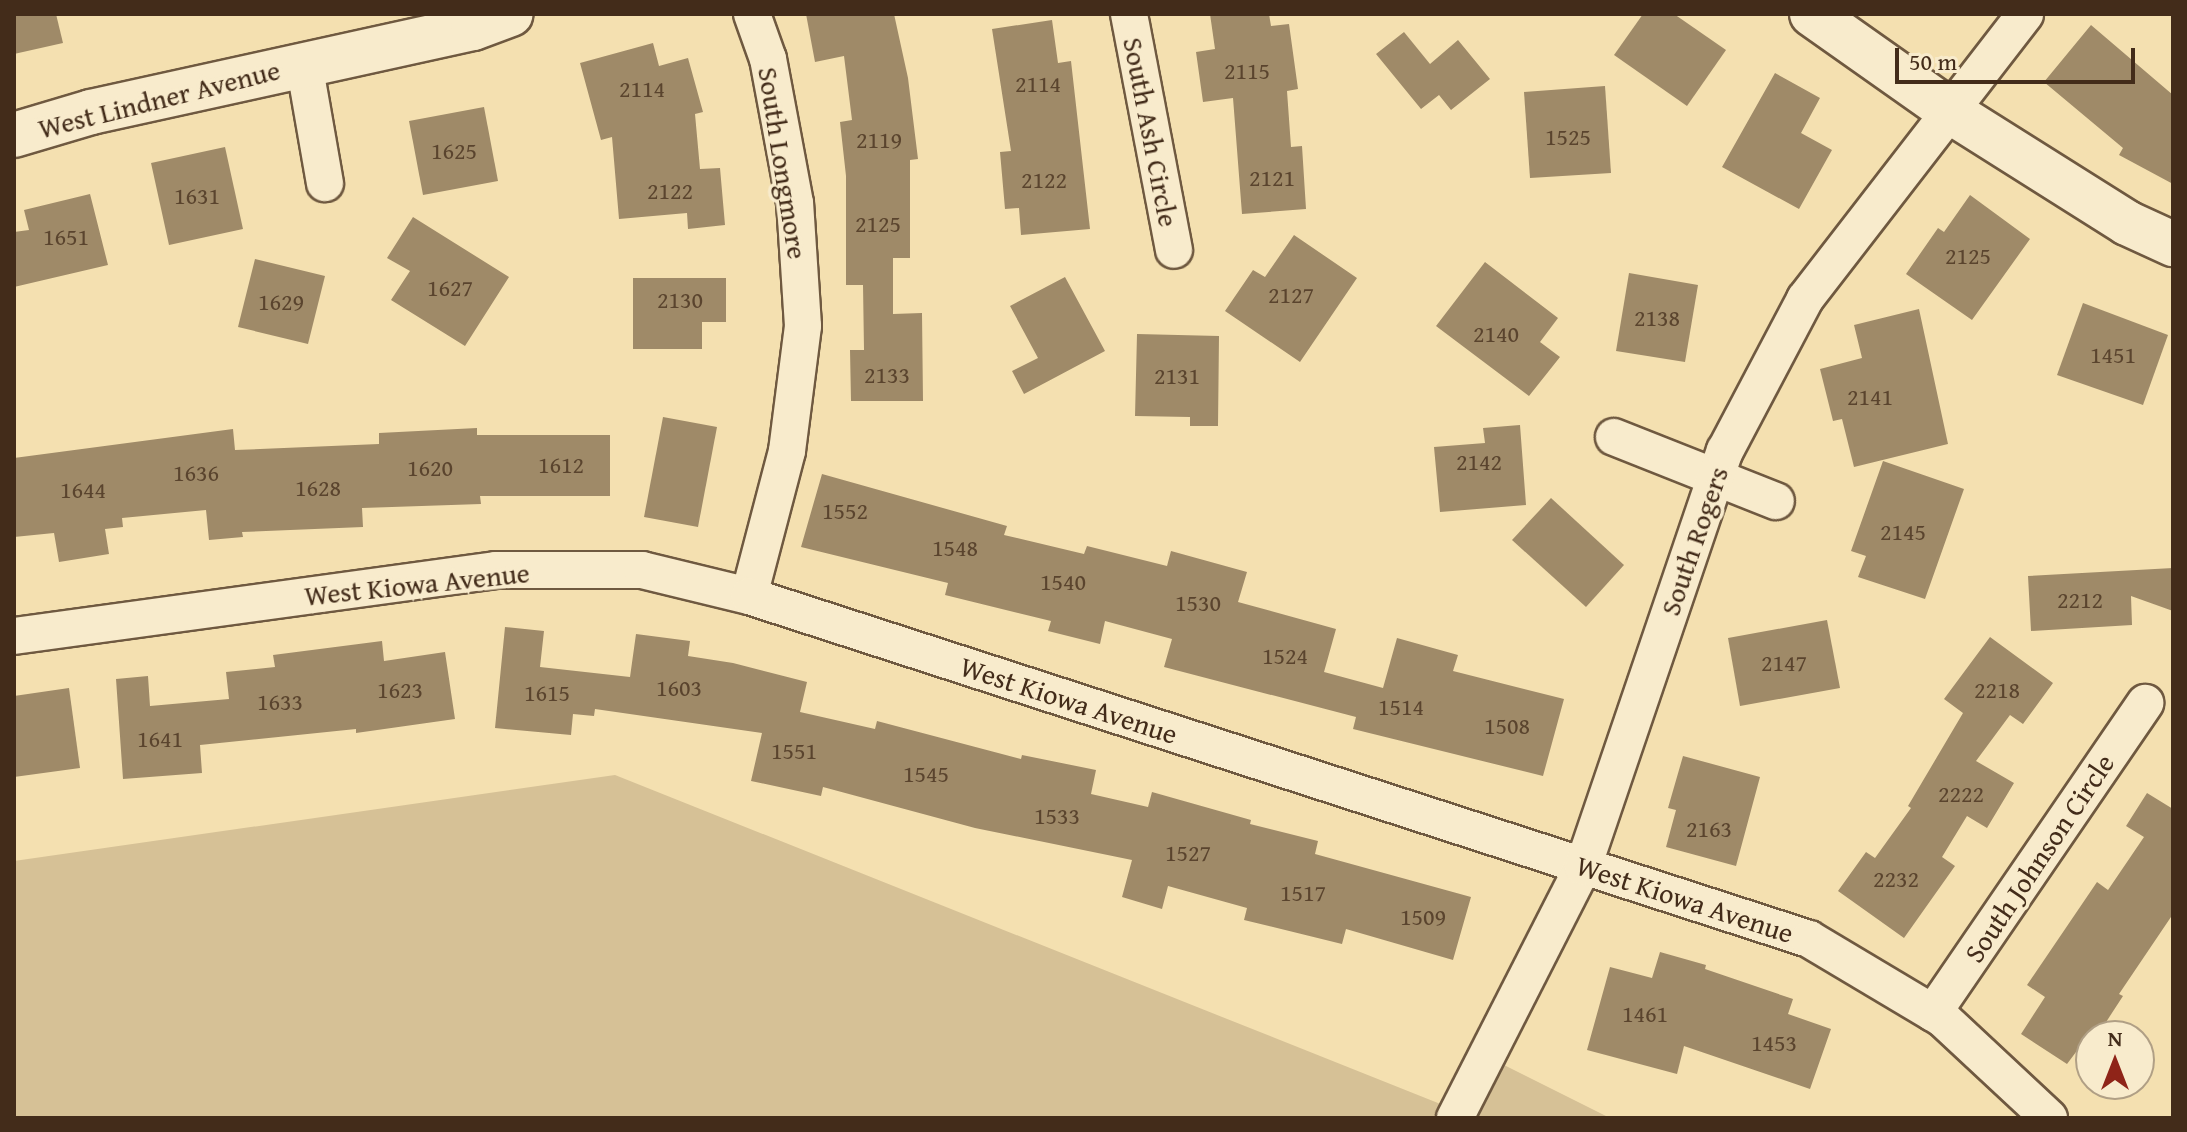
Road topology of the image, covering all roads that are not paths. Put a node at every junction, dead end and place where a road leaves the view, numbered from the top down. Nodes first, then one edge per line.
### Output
1 (511, 14) edge
2 (752, 14) edge
3 (1129, 14) edge
4 (1812, 14) edge
5 (2025, 14) edge
6 (304, 63) junction
7 (1951, 112) junction
8 (14, 135) edge
9 (325, 183) dead end
10 (2173, 244) edge
11 (1174, 250) dead end
12 (1614, 437) dead end
13 (1717, 475) junction
14 (1776, 501) dead end
15 (749, 596) junction
16 (14, 636) edge
17 (2145, 703) dead end
18 (1583, 867) junction
19 (1933, 1013) junction
20 (1455, 1118) edge
21 (2049, 1118) edge

1 - 6 street, West Lindner Avenue
2 - 15 street, South Longmore
3 - 11 street, South Ash Circle
4 - 7 street
5 - 7 street, South Rogers
6 - 8 street, West Lindner Avenue
6 - 9 street, West Lindner Avenue
7 - 10 street
7 - 13 street, South Rogers
12 - 13 street
13 - 14 street
13 - 18 street, South Rogers
15 - 16 street, West Kiowa Avenue
15 - 18 street, West Kiowa Avenue
17 - 19 street, South Johnson Circle
18 - 19 street, West Kiowa Avenue
18 - 20 street, South Rogers
19 - 21 street, West Kiowa Avenue

